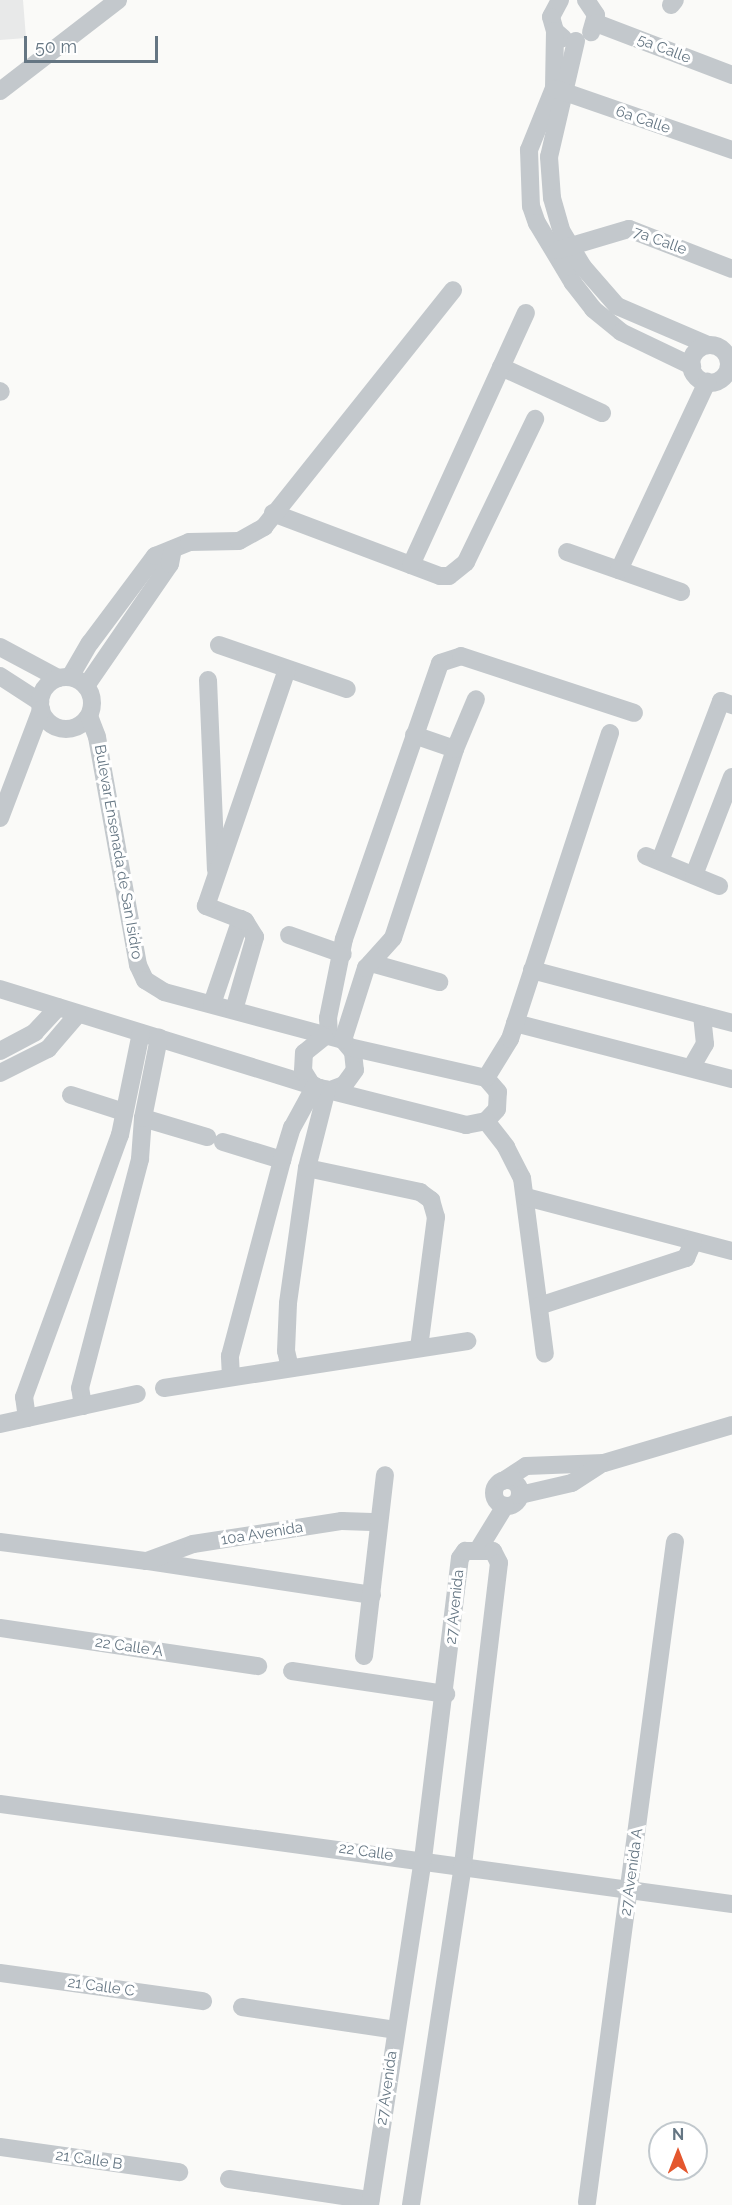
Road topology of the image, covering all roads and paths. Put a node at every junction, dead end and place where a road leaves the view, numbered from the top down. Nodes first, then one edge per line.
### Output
1 (118, 0) edge
2 (560, 0) edge
3 (586, 0) edge
4 (596, 23) junction
5 (555, 31) junction
6 (576, 41) junction
7 (732, 75) edge
8 (0, 91) edge
9 (560, 91) junction
10 (732, 150) edge
11 (561, 250) junction
12 (732, 269) edge
13 (453, 290) dead end
14 (526, 313) dead end
15 (708, 345) junction
16 (692, 366) junction
17 (501, 367) junction
18 (707, 382) junction
19 (602, 413) dead end
20 (535, 419) dead end
21 (273, 513) junction
22 (173, 549) junction
23 (567, 552) dead end
24 (411, 566) junction
25 (619, 570) junction
26 (681, 592) dead end
27 (219, 645) dead end
28 (0, 647) edge
29 (287, 669) junction
30 (0, 676) edge
31 (64, 678) junction
32 (208, 680) dead end
33 (86, 686) junction
34 (347, 689) dead end
35 (476, 699) dead end
36 (732, 705) edge
37 (40, 706) junction
38 (634, 713) dead end
39 (88, 716) junction
40 (610, 734) dead end
41 (414, 735) junction
42 (455, 748) junction
43 (732, 777) edge
44 (0, 818) edge
45 (694, 875) junction
46 (217, 881) junction
47 (719, 886) dead end
48 (241, 919) junction
49 (289, 935) dead end
50 (342, 954) junction
51 (371, 963) junction
52 (532, 970) junction
53 (439, 982) dead end
54 (0, 989) edge
55 (212, 1004) junction
56 (58, 1007) junction
57 (234, 1010) junction
58 (77, 1015) junction
59 (702, 1015) junction
60 (515, 1023) junction
61 (732, 1023) edge
62 (141, 1033) junction
63 (159, 1038) junction
64 (336, 1040) junction
65 (0, 1051) edge
66 (691, 1068) junction
67 (0, 1072) edge
68 (486, 1078) junction
69 (732, 1079) edge
70 (321, 1087) junction
71 (71, 1095) dead end
72 (124, 1112) junction
73 (143, 1118) junction
74 (486, 1121) junction
75 (282, 1160) junction
76 (307, 1168) junction
77 (526, 1197) junction
78 (693, 1242) junction
79 (732, 1251) edge
80 (539, 1306) junction
81 (468, 1341) dead end
82 (419, 1348) junction
83 (545, 1354) dead end
84 (290, 1368) junction
85 (231, 1377) junction
86 (164, 1388) dead end
87 (137, 1394) dead end
88 (83, 1406) junction
89 (27, 1418) junction
90 (0, 1424) edge
91 (732, 1425) edge
92 (604, 1463) junction
93 (386, 1475) dead end
94 (503, 1481) junction
95 (520, 1495) junction
96 (505, 1506) junction
97 (379, 1522) junction
98 (0, 1542) edge
99 (675, 1542) dead end
100 (478, 1550) junction
101 (147, 1561) junction
102 (372, 1595) junction
103 (0, 1628) edge
104 (364, 1656) dead end
105 (258, 1666) dead end
106 (292, 1671) dead end
107 (446, 1694) junction
108 (0, 1804) edge
109 (423, 1859) junction
110 (463, 1864) junction
111 (630, 1888) junction
112 (732, 1904) edge
113 (0, 1973) edge
114 (203, 2001) dead end
115 (242, 2007) dead end
116 (395, 2030) junction
117 (0, 2147) edge
118 (179, 2172) dead end
119 (229, 2180) dead end
120 (587, 2202) dead end
121 (370, 2203) edge
122 (411, 2205) edge

1 - 8 street
2 - 5 street
3 - 4 street
4 - 6 street
4 - 7 street, 5a Calle
5 - 6 street
5 - 9 street
6 - 9 street
9 - 10 street, 6a Calle
9 - 11 street
11 - 12 street, 7a Calle
11 - 15 street
11 - 16 street
13 - 21 street
14 - 17 street
15 - 16 street
15 - 18 street
16 - 18 street
17 - 19 street
17 - 24 street
18 - 25 street
20 - 24 street
21 - 22 street
21 - 24 street
22 - 31 street
22 - 33 street
23 - 25 street
25 - 26 street
27 - 29 street
28 - 31 street
29 - 34 street
29 - 46 street
30 - 37 street
31 - 33 street
31 - 37 street
32 - 46 street
33 - 39 street
35 - 42 street
36 - 45 street
37 - 39 street
37 - 44 street
38 - 41 street
39 - 55 street, Bulevar Ensenada de San Isidro
40 - 52 street
41 - 42 street
41 - 50 street
42 - 51 street
43 - 45 street
45 - 47 street
46 - 48 street
48 - 55 street
48 - 57 street
49 - 50 street
50 - 64 street
51 - 53 street
51 - 64 street
52 - 59 street
52 - 60 street
54 - 56 street
55 - 57 street, Bulevar Ensenada de San Isidro
56 - 58 street
56 - 65 street
57 - 64 street, Bulevar Ensenada de San Isidro
58 - 62 street
58 - 67 street
59 - 61 street
59 - 66 street
60 - 66 street
60 - 68 street
62 - 63 street
62 - 72 street
63 - 70 street
63 - 73 street
64 - 68 street, Bulevar Ensenada de San Isidro
64 - 70 street
64 - 70 street
66 - 69 street
68 - 74 street
70 - 74 street
70 - 75 street
70 - 76 street
71 - 72 street
72 - 89 street
73 - 75 street
73 - 88 street
74 - 77 street
75 - 85 street
76 - 82 street
76 - 84 street
77 - 78 street
77 - 80 street
78 - 79 street
78 - 80 street
80 - 83 street
81 - 82 street
82 - 84 street
84 - 85 street
85 - 86 street
87 - 88 street
88 - 89 street
89 - 90 street
91 - 92 street
92 - 94 street
92 - 95 street
93 - 97 street
94 - 95 street
94 - 96 street
95 - 96 street
96 - 100 street
97 - 101 street, 10a Avenida
97 - 102 street
98 - 101 street, 10a Avenida
99 - 111 street, 27 Avenida A
100 - 107 street, 27 Avenida
100 - 110 street
101 - 102 street, 10a Avenida
102 - 104 street
103 - 105 street, 22 Calle A
106 - 107 street
107 - 109 street, 27 Avenida
108 - 109 street, 22 Calle
109 - 110 street, 22 Calle
109 - 116 street, 27 Avenida
110 - 111 street, 22 Calle
110 - 122 street
111 - 112 street, 22 Calle
111 - 120 street, 27 Avenida A
113 - 114 street, 21 Calle C
115 - 116 street
116 - 121 street, 27 Avenida
117 - 118 street, 21 Calle B
119 - 121 street

